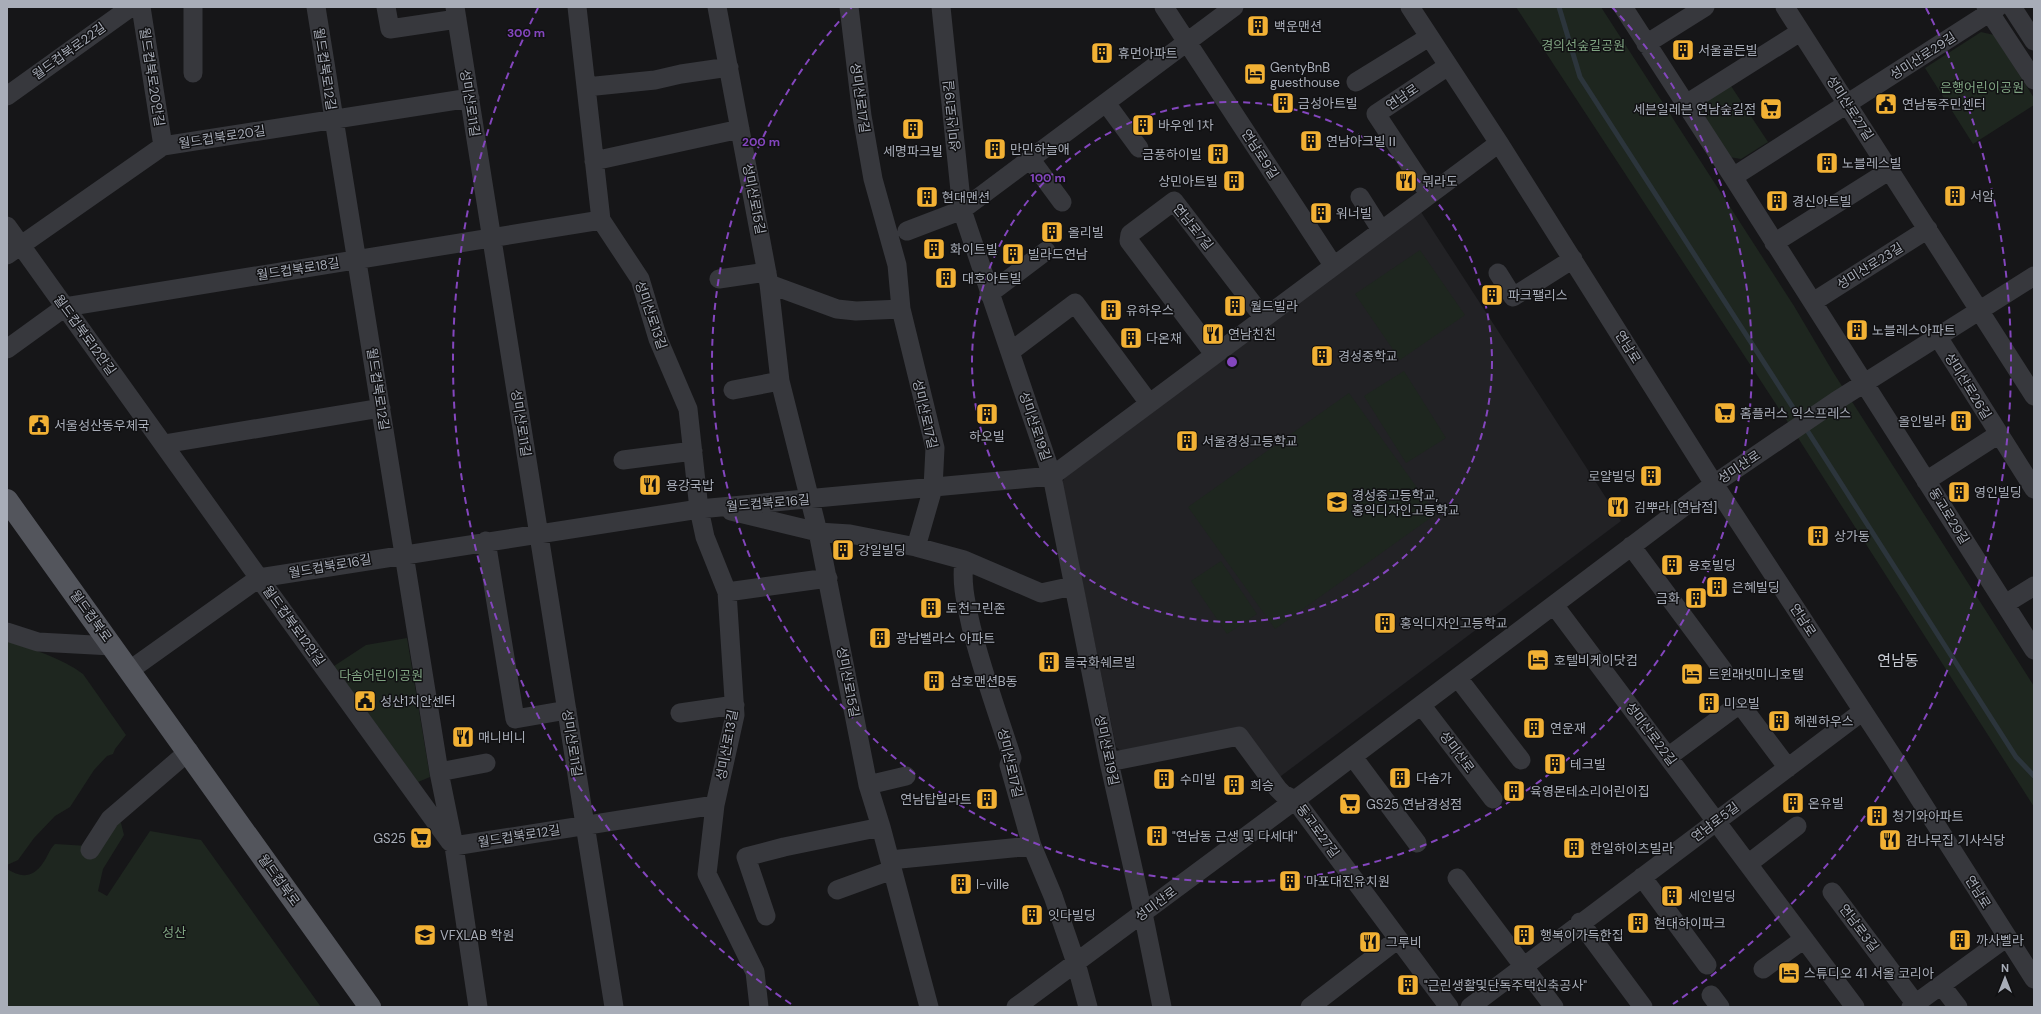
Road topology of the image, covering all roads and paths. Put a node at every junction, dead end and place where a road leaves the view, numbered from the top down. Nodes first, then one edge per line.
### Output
1 (131, 7) edge
2 (141, 7) edge
3 (193, 7) edge
4 (316, 7) edge
5 (386, 7) edge
6 (577, 7) edge
7 (717, 7) edge
8 (849, 7) edge
9 (941, 7) edge
10 (1164, 7) edge
11 (1234, 7) edge
12 (1410, 7) edge
13 (1623, 7) edge
14 (1705, 7) edge
15 (1785, 7) edge
16 (2012, 7) edge
17 (1991, 9) edge
18 (456, 13) edge
19 (1800, 32) junction
20 (1428, 37) junction
21 (2034, 41) edge
22 (1187, 42) junction
23 (1646, 44) junction
24 (1448, 66) junction
25 (729, 67) junction
26 (193, 73) dead end
27 (2034, 80) edge
28 (1356, 82) dead end
29 (586, 87) junction
30 (7, 96) edge
31 (470, 98) junction
32 (1106, 104) junction
33 (1686, 104) junction
34 (1848, 104) junction
35 (333, 119) junction
36 (740, 129) junction
37 (1499, 143) junction
38 (163, 146) junction
39 (1139, 148) dead end
40 (1031, 160) junction
41 (594, 161) junction
42 (1890, 170) junction
43 (1733, 177) junction
44 (1428, 194) junction
45 (1360, 197) dead end
46 (1062, 202) dead end
47 (962, 210) junction
48 (600, 220) junction
49 (7, 226) edge
50 (1381, 230) junction
51 (1928, 230) junction
52 (906, 231) dead end
53 (491, 238) junction
54 (1774, 243) junction
55 (14, 250) edge
56 (1046, 251) dead end
57 (1573, 259) junction
58 (357, 260) junction
59 (1334, 265) junction
60 (1498, 273) dead end
61 (2034, 276) edge
62 (768, 278) junction
63 (719, 279) dead end
64 (989, 294) junction
65 (1813, 302) junction
66 (65, 307) junction
67 (901, 309) junction
68 (1979, 311) junction
69 (1264, 318) junction
70 (1938, 337) junction
71 (7, 349) edge
72 (1010, 352) junction
73 (1214, 354) junction
74 (780, 381) junction
75 (1864, 383) junction
76 (733, 390) dead end
77 (2034, 396) edge
78 (1149, 403) junction
79 (381, 408) junction
80 (1999, 434) junction
81 (164, 444) junction
82 (693, 451) junction
83 (622, 460) dead end
84 (1052, 476) junction
85 (1926, 481) junction
86 (1714, 484) junction
87 (933, 488) junction
88 (2034, 490) edge
89 (809, 499) junction
90 (7, 500) edge
91 (708, 508) junction
92 (818, 532) junction
93 (539, 533) junction
94 (486, 541) junction
95 (1631, 546) junction
96 (916, 547) junction
97 (405, 554) junction
98 (964, 560) junction
99 (259, 578) junction
100 (828, 578) junction
101 (1073, 586) junction
102 (2034, 586) edge
103 (726, 592) junction
104 (2005, 604) junction
105 (1554, 605) junction
106 (7, 632) edge
107 (112, 646) junction
108 (2034, 650) edge
109 (130, 670) junction
110 (1723, 670) dead end
111 (1458, 678) junction
112 (735, 705) junction
113 (1422, 706) junction
114 (567, 710) junction
115 (1863, 711) junction
116 (680, 713) dead end
117 (189, 751) junction
118 (1353, 757) junction
119 (1668, 757) junction
120 (1521, 760) dead end
121 (1109, 762) junction
122 (486, 763) dead end
123 (1788, 768) junction
124 (439, 772) junction
125 (906, 776) dead end
126 (868, 785) junction
127 (1493, 799) dead end
128 (1295, 800) junction
129 (715, 805) junction
130 (1716, 821) junction
131 (585, 826) junction
132 (1797, 826) dead end
133 (881, 827) junction
134 (1417, 843) dead end
135 (454, 846) junction
136 (1032, 846) junction
137 (90, 850) dead end
138 (1748, 864) junction
139 (891, 865) junction
140 (1642, 877) junction
141 (1457, 878) dead end
142 (837, 890) dead end
143 (1832, 892) dead end
144 (1143, 913) junction
145 (766, 916) dead end
146 (1580, 922) junction
147 (2007, 937) junction
148 (1398, 939) junction
149 (1804, 939) junction
150 (1076, 963) junction
151 (1707, 965) dead end
152 (1524, 966) junction
153 (1763, 969) dead end
154 (2034, 979) edge
155 (1941, 985) junction
156 (1913, 1005) edge
157 (370, 1007) edge
158 (478, 1007) edge
159 (614, 1007) edge
160 (759, 1007) edge
161 (929, 1007) edge
162 (1016, 1007) edge
163 (1088, 1007) edge
164 (1162, 1007) edge
165 (1310, 1007) edge
166 (1449, 1007) edge
167 (1470, 1007) edge
168 (1554, 1007) edge
169 (1643, 1007) edge
170 (1855, 1007) edge
171 (1958, 1007) edge

1 - 30 street, 월드컵북로22길
2 - 38 street, 월드컵북로20안길
3 - 26 street
4 - 35 street, 월드컵북로12길
5 - 18 street, 성미산로11길
6 - 29 street, 성미산로13길
7 - 25 street, 성미산로15길
8 - 67 street, 성미산로17길
9 - 47 street, 성미산로19길
10 - 22 street, 연남로9길
11 - 22 street
12 - 20 street, 연남로
13 - 23 street
14 - 23 street
15 - 19 street, 성미산로27길
16 - 21 street
17 - 27 street
17 - 34 street, 성미산로29길
18 - 31 street, 성미산로11길
19 - 33 street
19 - 34 street, 성미산로27길
20 - 24 street, 연남로
20 - 28 street
22 - 32 street
22 - 59 street, 연남로9길
23 - 33 street
24 - 37 street, 연남로
24 - 44 street, 연남로
25 - 29 street
25 - 36 street, 성미산로15길
29 - 41 street, 성미산로13길
31 - 35 street, 월드컵북로20길
31 - 53 street, 성미산로11길
32 - 39 street
32 - 40 street
33 - 43 street
34 - 42 street, 성미산로27길
34 - 43 street
35 - 38 street, 월드컵북로20길
35 - 58 street, 월드컵북로12길
36 - 41 street
36 - 62 street, 성미산로15길
37 - 44 street
37 - 57 street, 연남로
38 - 55 street, 월드컵북로20길
40 - 46 street
40 - 47 street
41 - 48 street, 성미산로13길
42 - 51 street, 성미산로27길
42 - 54 street
43 - 54 street
44 - 50 street
45 - 50 street
47 - 52 street
47 - 64 street, 성미산로19길
48 - 53 street, 월드컵북로18길
48 - 82 street, 성미산로13길
49 - 55 street, 월드컵북로12안길
50 - 59 street
51 - 65 street, 성미산로23길
51 - 68 street, 성미산로27길
53 - 58 street, 월드컵북로18길
53 - 93 street, 성미산로11길
54 - 65 street
55 - 66 street, 월드컵북로12안길
56 - 64 street
57 - 60 street
57 - 86 street, 연남로
58 - 66 street, 월드컵북로18길
58 - 79 street, 월드컵북로12길
59 - 69 street
61 - 68 street, 성미산로
62 - 63 street
62 - 67 street
62 - 74 street, 성미산로15길
64 - 72 street, 성미산로19길
65 - 75 street
66 - 71 street, 월드컵북로18길
66 - 81 street, 월드컵북로12안길
67 - 87 street, 성미산로17길
68 - 70 street, 성미산로
68 - 77 street, 성미산로27길
69 - 73 street
69 - 73 street, 연남로7길
70 - 75 street, 성미산로
70 - 80 street, 성미산로26길
72 - 78 street
72 - 84 street, 성미산로19길
73 - 78 street
74 - 76 street
74 - 89 street, 성미산로15길
75 - 85 street, 동교로29길
75 - 86 street, 성미산로
78 - 84 street
79 - 81 street
79 - 97 street, 월드컵북로12길
80 - 85 street, 성미산로26길
80 - 88 street, 성미산로26길
81 - 99 street, 월드컵북로12안길
82 - 83 street
82 - 91 street, 성미산로13길
84 - 87 street, 월드컵북로16길
84 - 101 street, 성미산로19길
85 - 104 street, 동교로29길
86 - 95 street, 성미산로
86 - 115 street, 연남로
87 - 89 street, 월드컵북로16길
87 - 96 street, 성미산로17길
89 - 91 street, 월드컵북로16길
89 - 92 street, 성미산로15길
90 - 107 main road, 월드컵북로
91 - 92 street
91 - 93 street, 월드컵북로16길
91 - 103 street, 성미산로13길
92 - 96 street
92 - 100 street, 성미산로15길
93 - 94 street, 월드컵북로16길
93 - 114 street, 성미산로11길
94 - 97 street, 월드컵북로16길
94 - 114 street
95 - 105 street, 성미산로
95 - 110 street
96 - 98 street
97 - 99 street, 월드컵북로16길
97 - 124 street, 월드컵북로12길
98 - 101 street
98 - 136 street, 성미산로17길
99 - 109 street, 월드컵북로16길
99 - 135 street, 월드컵북로12안길
100 - 103 street
100 - 126 street, 성미산로15길
101 - 121 street, 성미산로19길
102 - 104 street
103 - 112 street, 성미산로13길
104 - 108 street, 동교로29길
105 - 111 street, 성미산로
105 - 119 street, 성미산로22길
106 - 107 street
107 - 109 main road, 월드컵북로
109 - 117 main road, 월드컵북로
111 - 113 street, 성미산로
111 - 120 street
112 - 116 street
112 - 129 street, 성미산로13길
113 - 118 street, 성미산로
113 - 127 street, 성미산로
114 - 131 street, 성미산로11길
115 - 123 street, 연남로5길
115 - 147 street, 연남로
117 - 137 street
117 - 157 main road, 월드컵북로
118 - 128 street, 성미산로
118 - 134 street
119 - 123 street
119 - 130 street, 성미산로22길
121 - 128 street
121 - 144 street, 성미산로19길
122 - 124 street
123 - 130 street, 연남로5길
124 - 135 street, 월드컵북로12길
125 - 126 street
126 - 133 street, 성미산로15길
128 - 144 street, 성미산로
128 - 148 street, 동교로27길
129 - 131 street
129 - 160 street, 성미산로13길
130 - 138 street, 성미산로22길
130 - 140 street, 연남로5길
131 - 135 street, 월드컵북로12길
131 - 159 street, 성미산로11길
132 - 138 street
133 - 139 street, 성미산로15길
133 - 145 street
135 - 158 street, 월드컵북로12길
136 - 139 street
136 - 150 street, 성미산로17길
138 - 149 street, 성미산로22길
139 - 142 street
139 - 161 street, 성미산로15길
140 - 146 street, 연남로5길
140 - 151 street
141 - 152 street
143 - 156 street, 연남로3길
144 - 150 street, 성미산로
144 - 164 street, 성미산로19길
146 - 152 street, 연남로5길
146 - 169 street
147 - 154 street, 연남로
147 - 155 street, 연남로3길
148 - 165 street
148 - 166 street, 동교로27길
149 - 153 street
149 - 170 street, 성미산로22길
150 - 162 street, 성미산로
150 - 163 street, 성미산로17길
152 - 167 street, 연남로5길
152 - 168 street
155 - 156 street, 연남로3길
155 - 171 street

